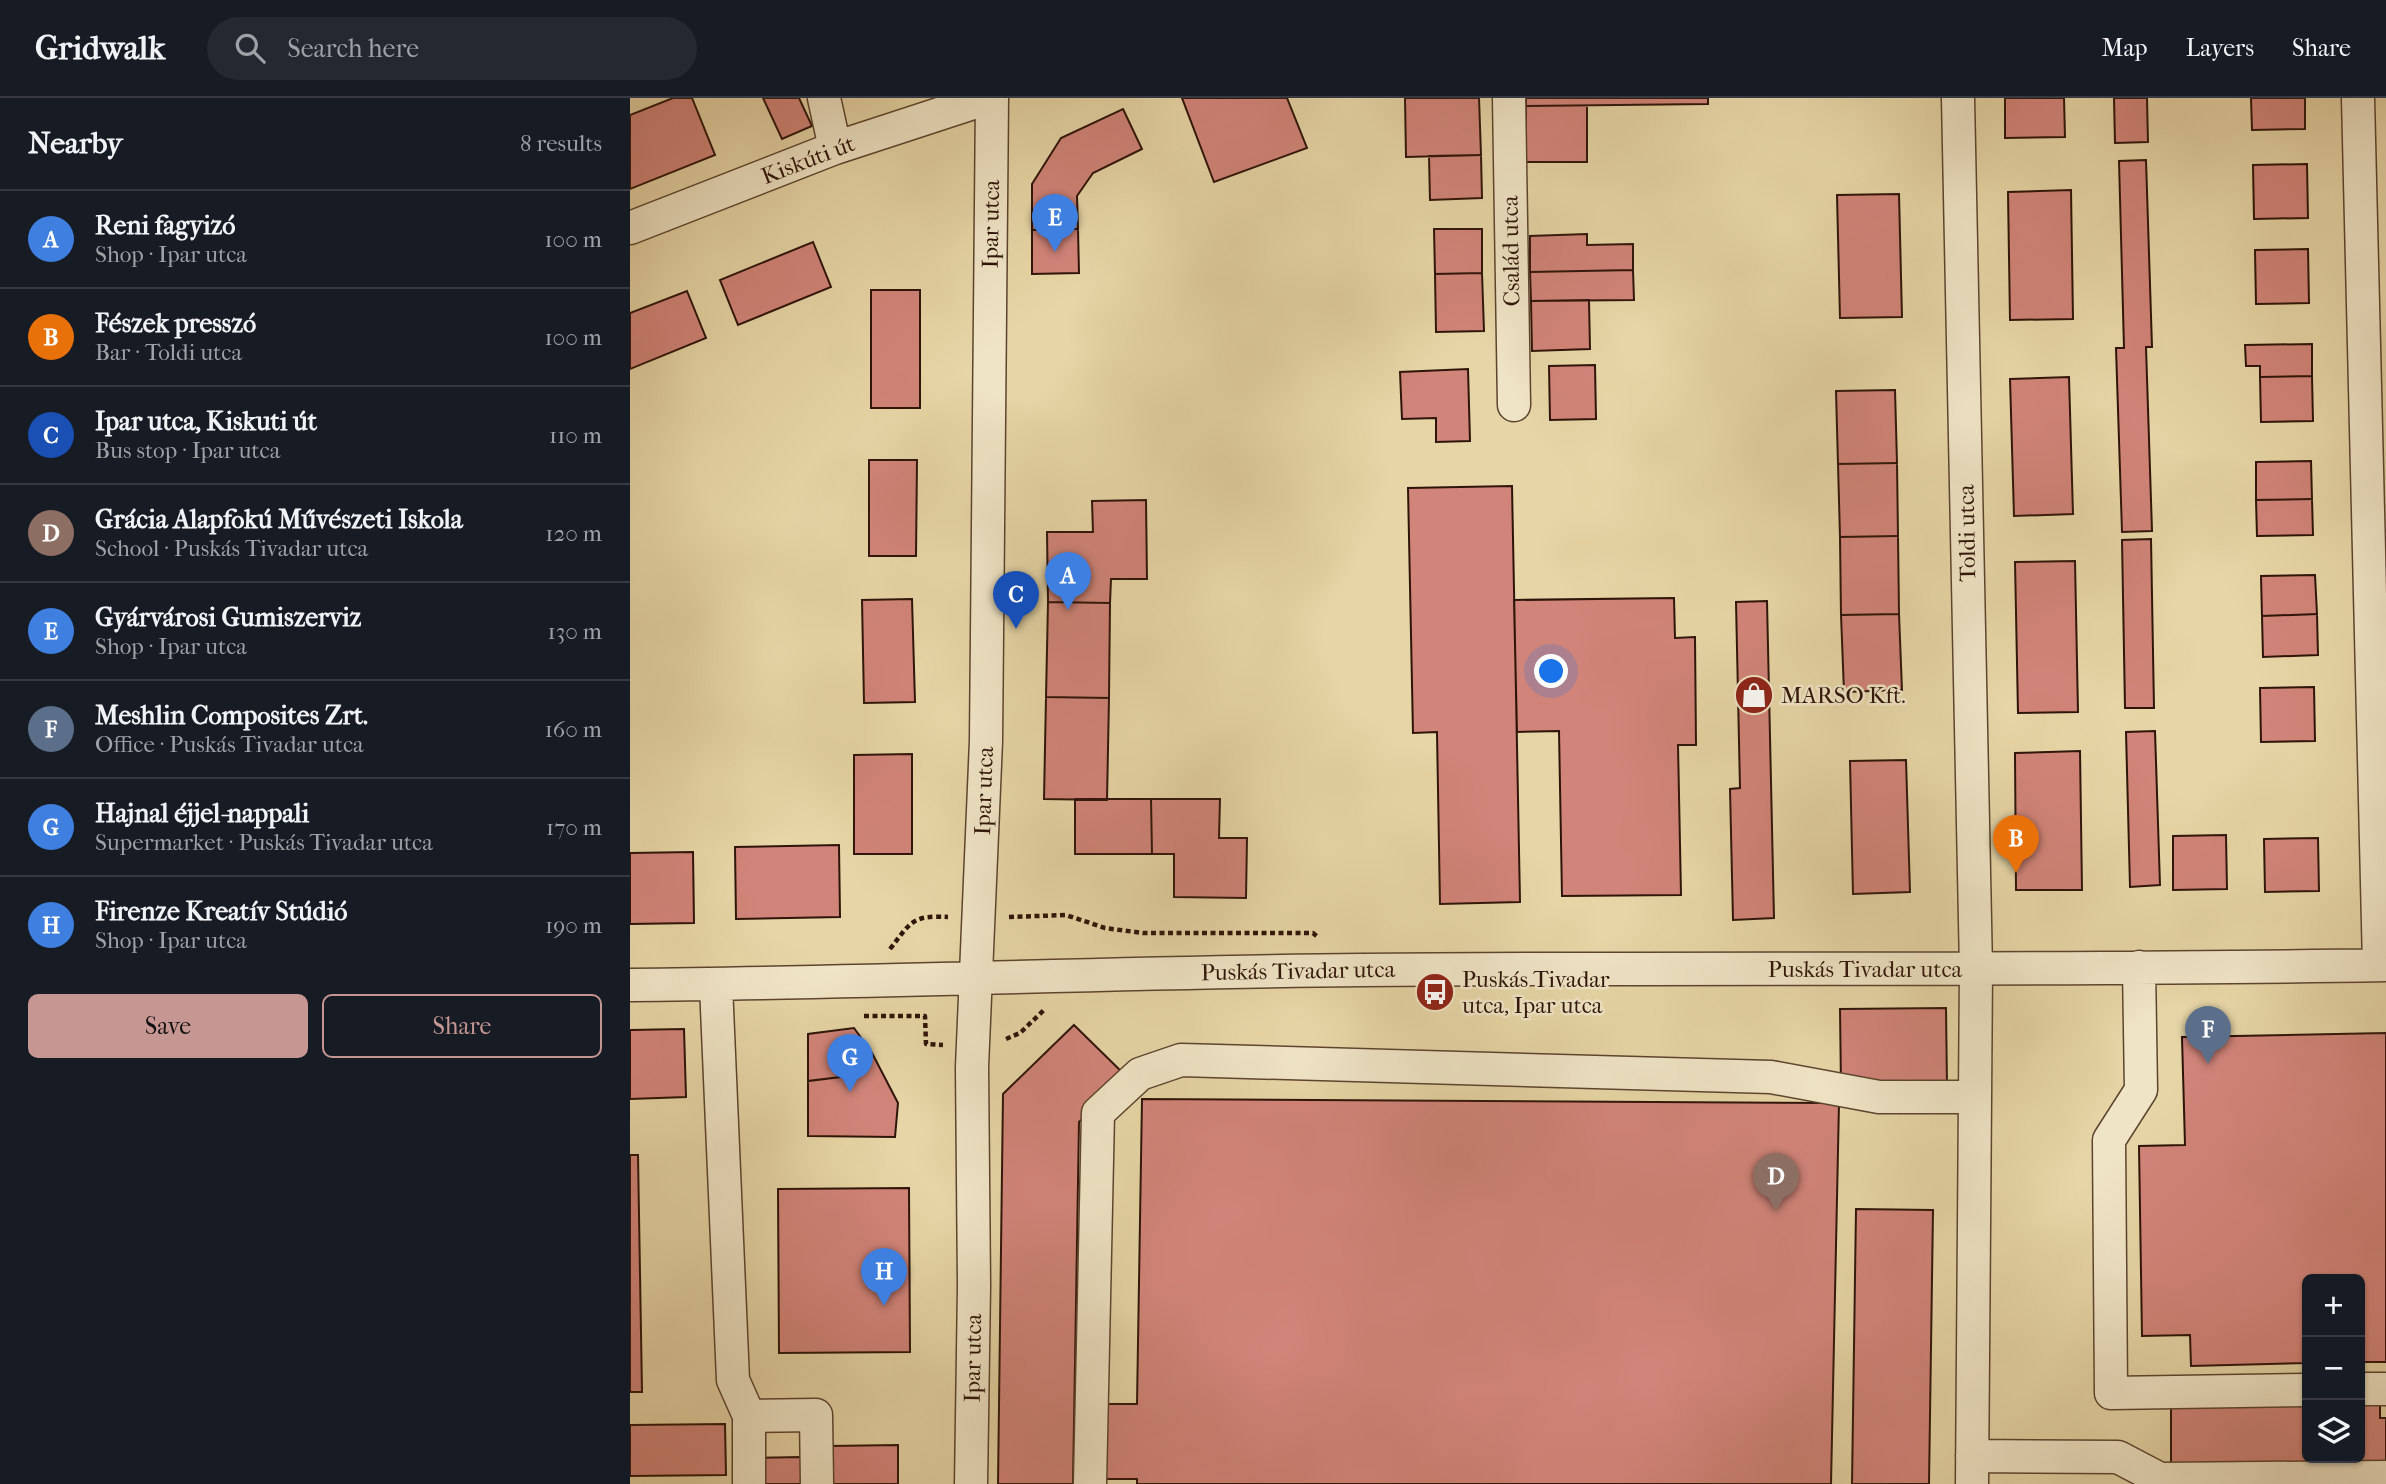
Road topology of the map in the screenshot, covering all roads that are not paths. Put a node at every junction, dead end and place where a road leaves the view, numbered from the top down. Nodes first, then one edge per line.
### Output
1 (824, 98) edge
2 (990, 98) edge
3 (1509, 98) edge
4 (1958, 98) edge
5 (2358, 98) edge
6 (835, 148) junction
7 (630, 228) edge
8 (1514, 405) dead end
9 (2382, 965) edge
10 (2139, 967) junction
11 (1976, 969) junction
12 (976, 979) junction
13 (630, 985) edge
14 (716, 985) junction
15 (1973, 1097) junction
16 (2386, 1388) edge
17 (2365, 1389) edge
18 (2302, 1390) edge
19 (749, 1416) junction
20 (1972, 1470) edge
21 (2386, 1477) edge
22 (749, 1484) edge
23 (817, 1484) edge
24 (971, 1484) edge
25 (1090, 1484) edge

1 - 6 street
2 - 6 street, Kiskúti út
2 - 12 street, Ipar utca
3 - 8 street, Család utca
4 - 11 street, Toldi utca
5 - 9 street
6 - 7 street, Kiskúti út
9 - 10 street, Puskás Tivadar utca
10 - 11 street, Puskás Tivadar utca
10 - 18 street
11 - 12 street, Puskás Tivadar utca
11 - 15 street, Toldi utca
12 - 14 street, Puskás Tivadar utca
12 - 24 street, Ipar utca
13 - 14 street, Puskás Tivadar utca
14 - 19 street
15 - 20 street, Toldi utca
15 - 25 street
16 - 17 street
19 - 22 street
19 - 23 street
20 - 21 street

